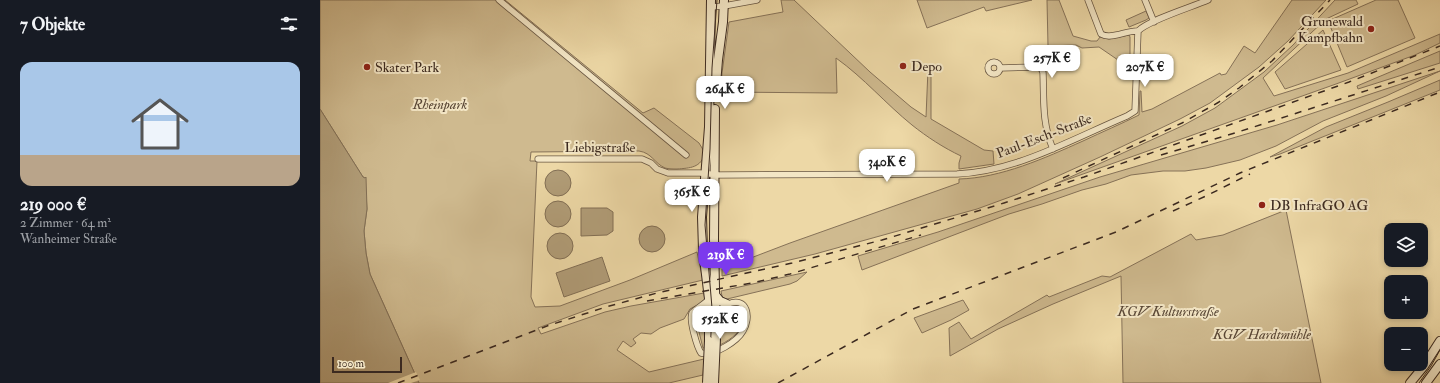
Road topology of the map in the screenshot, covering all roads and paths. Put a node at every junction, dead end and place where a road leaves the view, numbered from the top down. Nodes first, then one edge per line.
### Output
1 (500, 0) edge
2 (757, 0) edge
3 (1088, 0) edge
4 (1145, 0) edge
5 (1208, 0) edge
6 (711, 3) edge
7 (724, 3) edge
8 (1154, 22) junction
9 (1138, 31) junction
10 (1000, 68) dead end
11 (1052, 148) junction
12 (686, 155) dead end
13 (538, 159) dead end
14 (705, 173) junction
15 (714, 174) junction
16 (713, 298) junction
17 (727, 304) junction
18 (699, 308) junction
19 (713, 314) junction
20 (712, 340) junction
21 (1440, 341) edge
22 (1440, 364) edge
23 (707, 383) edge
24 (714, 383) edge
25 (1410, 383) edge
26 (1426, 383) edge

1 - 12 street
2 - 7 street
3 - 9 street
4 - 8 street
5 - 8 street
6 - 7 street
6 - 14 street
7 - 15 street
8 - 9 street
9 - 11 street, Paul-Esch-Straße
10 - 11 street
11 - 15 street, Paul-Esch-Straße
13 - 14 street, Liebigstraße
14 - 15 street, Paul-Esch-Straße
14 - 16 street
15 - 16 street
16 - 17 street
16 - 18 street
16 - 19 street
17 - 18 street
17 - 19 street
18 - 19 street
19 - 20 street
20 - 23 street, bridge
20 - 24 street, bridge
21 - 25 street
22 - 26 street

